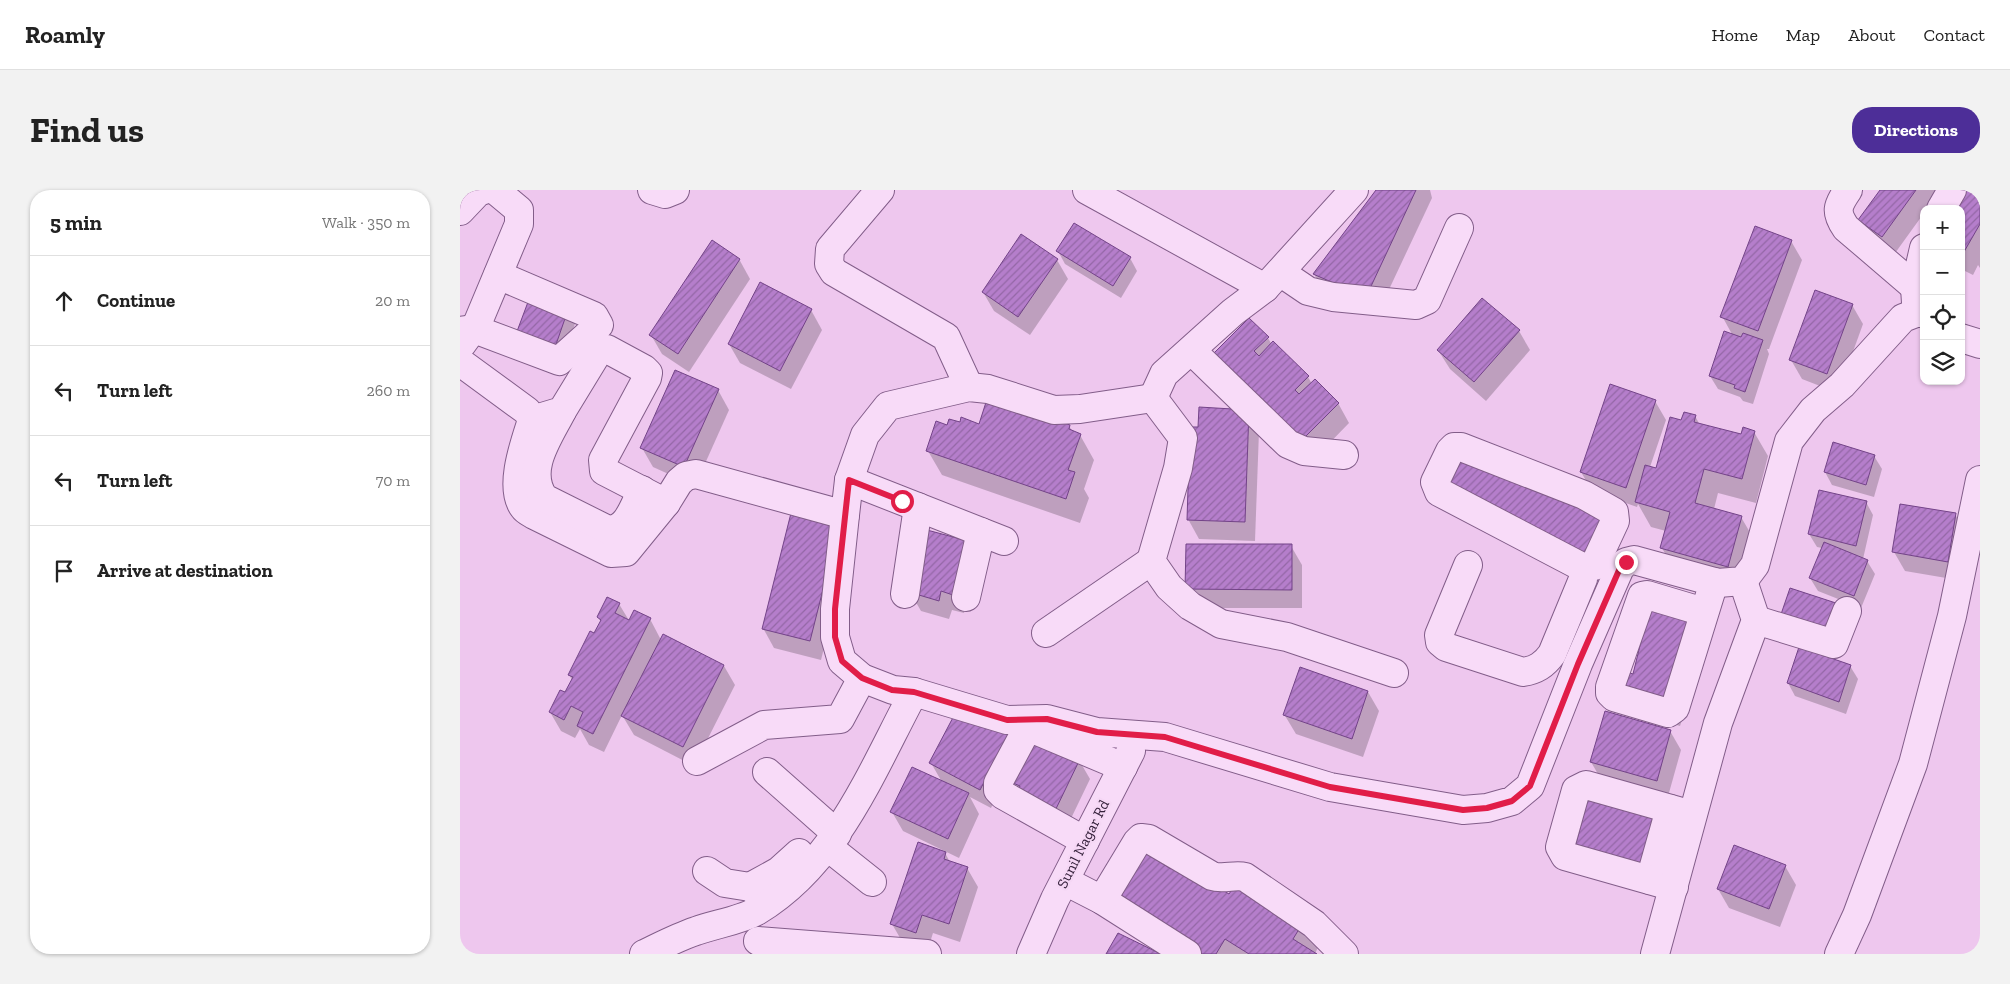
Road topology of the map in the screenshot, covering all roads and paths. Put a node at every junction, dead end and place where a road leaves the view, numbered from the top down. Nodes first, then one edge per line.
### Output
1 (484, 190) edge
2 (495, 190) edge
3 (652, 190) edge
4 (675, 190) edge
5 (880, 190) edge
6 (1087, 190) edge
7 (1354, 190) edge
8 (1848, 190) edge
9 (1952, 190) edge
10 (1943, 205) edge
11 (460, 211) edge
12 (1459, 228) dead end
13 (1924, 250) edge
14 (498, 276) junction
15 (1273, 280) junction
16 (1918, 304) edge
17 (464, 336) edge
18 (1965, 339) edge
19 (1980, 344) edge
20 (1192, 351) junction
21 (460, 362) edge
22 (969, 387) junction
23 (1153, 398) junction
24 (562, 411) junction
25 (532, 420) junction
26 (1344, 455) dead end
27 (849, 480) junction
28 (1980, 480) edge
29 (642, 490) junction
30 (666, 503) junction
31 (910, 504) junction
32 (845, 514) junction
33 (1517, 551) dead end
34 (1151, 560) junction
35 (1468, 565) dead end
36 (1661, 567) junction
37 (1610, 572) junction
38 (1583, 579) junction
39 (1743, 581) junction
40 (1714, 582) junction
41 (900, 586) dead end
42 (966, 597) dead end
43 (1652, 597) junction
44 (1847, 610) dead end
45 (1704, 612) junction
46 (1756, 620) junction
47 (1046, 633) dead end
48 (1552, 654) junction
49 (1578, 664) junction
50 (1394, 672) dead end
51 (862, 678) junction
52 (914, 692) junction
53 (1139, 736) junction
54 (697, 762) dead end
55 (1123, 767) junction
56 (767, 772) dead end
57 (1681, 812) junction
58 (829, 834) junction
59 (1085, 841) junction
60 (708, 872) dead end
61 (1066, 881) junction
62 (872, 882) dead end
63 (1662, 884) junction
64 (759, 900) junction
65 (1102, 900) junction
66 (759, 947) edge
67 (790, 949) edge
68 (1660, 953) edge
69 (644, 954) edge
70 (926, 954) edge
71 (1030, 954) edge
72 (1187, 954) edge
73 (1344, 954) edge
74 (1839, 954) edge

1 - 11 street
2 - 14 street
3 - 4 street
5 - 22 street
6 - 15 street
7 - 15 street
8 - 16 street
9 - 10 street
12 - 15 street
13 - 16 street
14 - 17 street
14 - 17 street
15 - 20 street
16 - 39 street
18 - 19 street
20 - 23 street
20 - 26 street
21 - 25 street
22 - 23 street
22 - 27 street
23 - 34 street
24 - 25 street
24 - 29 street
24 - 29 street
25 - 30 street
27 - 31 street
27 - 32 street
28 - 74 street
29 - 30 street
30 - 32 street
31 - 41 street
31 - 42 street
32 - 51 street
33 - 38 street
34 - 47 street
34 - 50 street
35 - 48 street
36 - 37 street
36 - 40 street
36 - 43 street
37 - 37 street
37 - 38 street
37 - 49 street
38 - 48 street
39 - 40 street
39 - 46 street
40 - 45 street
43 - 45 street
43 - 45 street
44 - 46 street
46 - 57 street
48 - 49 street
49 - 53 street
51 - 52 street
51 - 54 street
52 - 53 street
52 - 58 street
53 - 55 street, Sunil Nagar Rd
55 - 59 street, Sunil Nagar Rd
55 - 59 street
56 - 58 street
57 - 63 street
57 - 63 street
58 - 62 street
58 - 64 street
59 - 61 street, Sunil Nagar Rd
60 - 64 street
61 - 65 street
61 - 71 street, Sunil Nagar Rd
63 - 68 street
64 - 66 street
64 - 69 street
65 - 72 street
65 - 73 street
66 - 67 street
67 - 70 street

